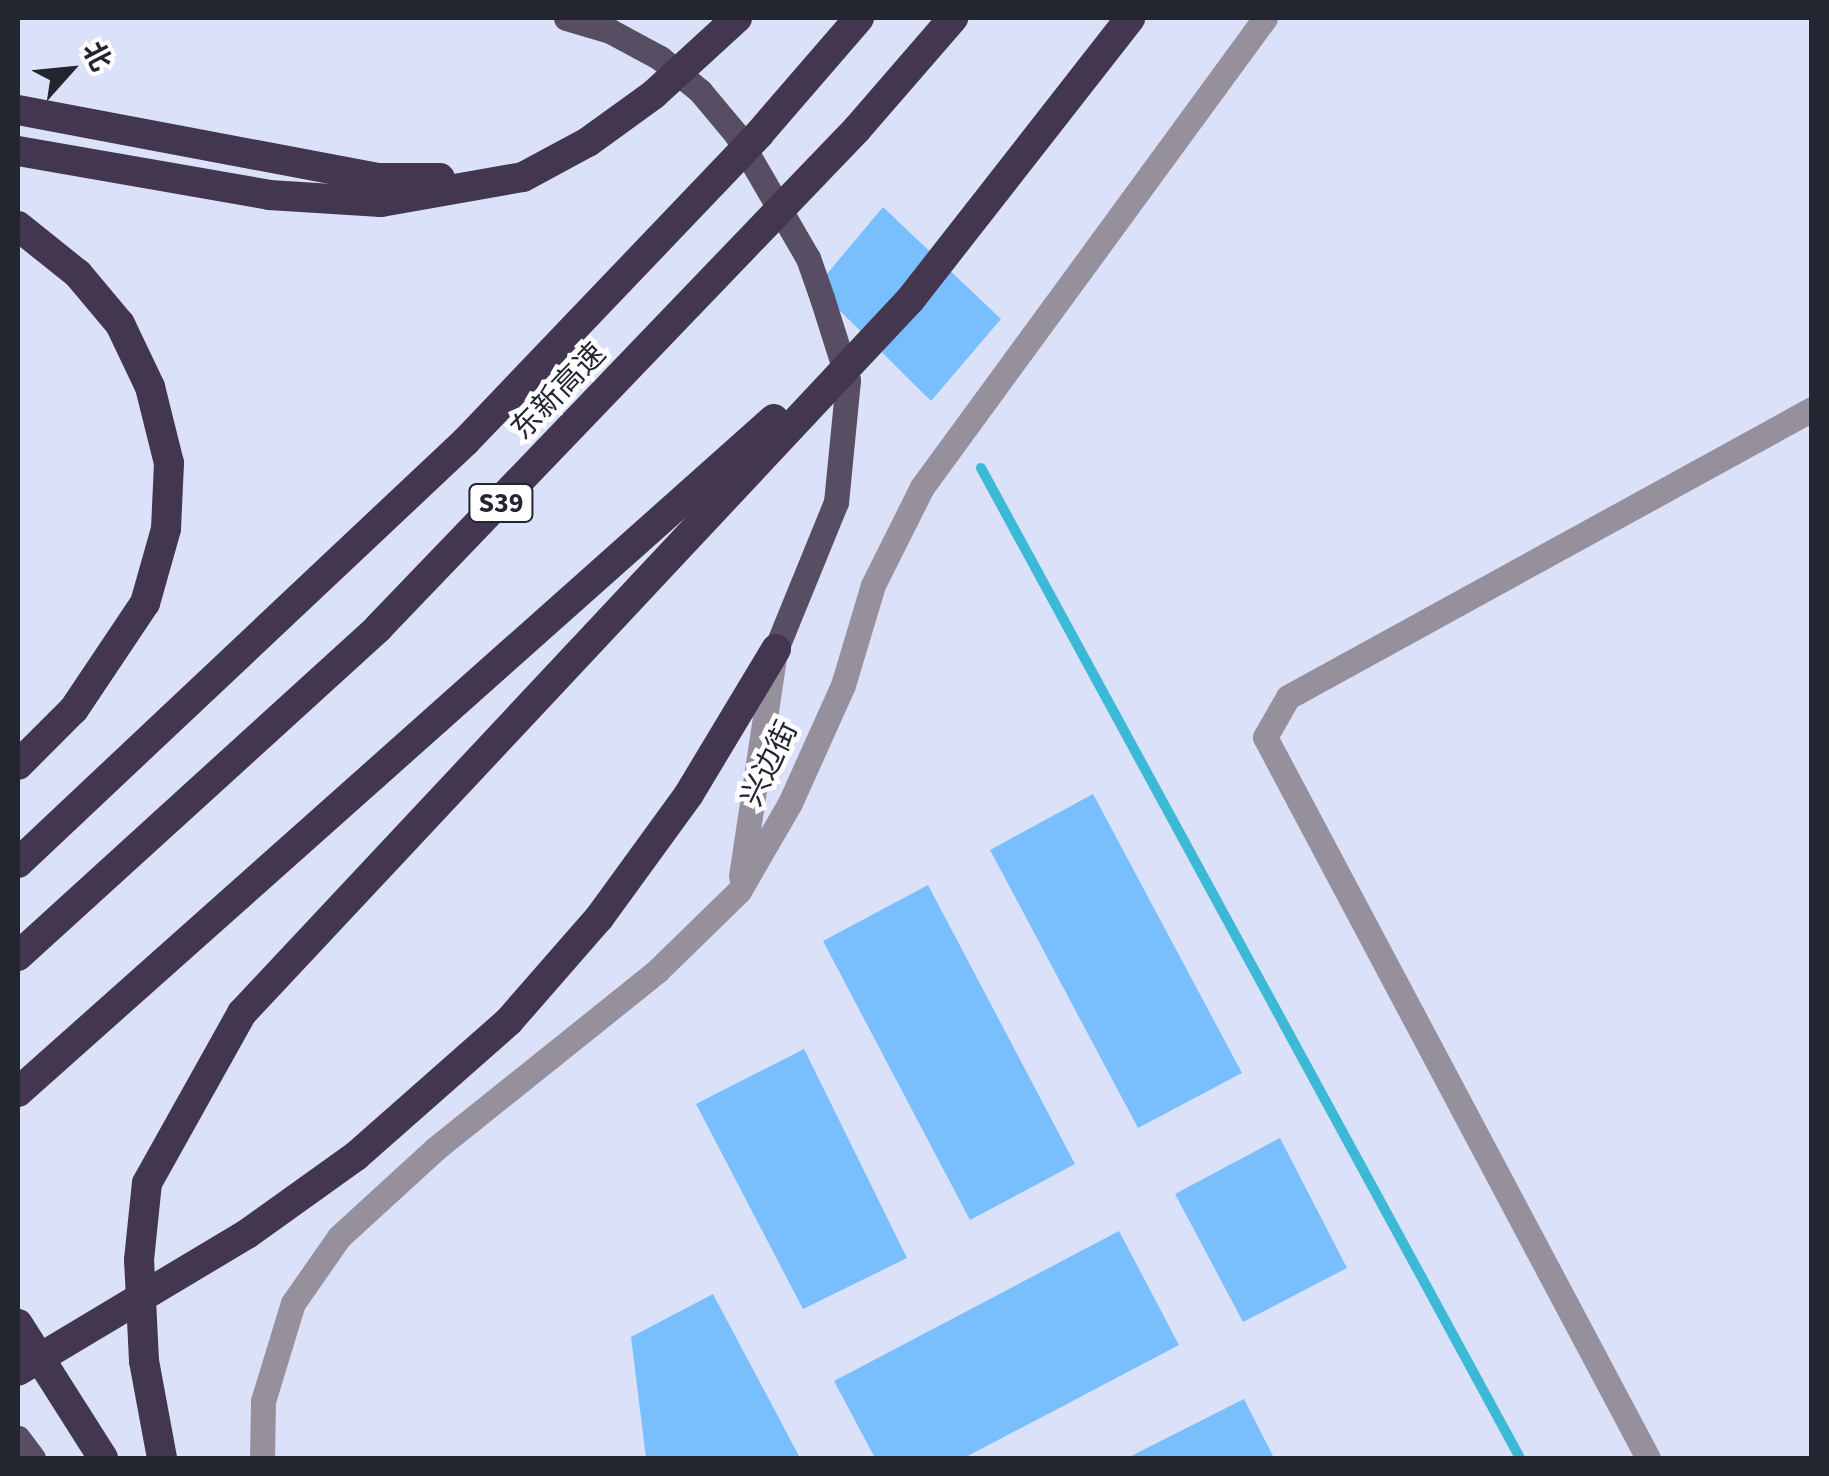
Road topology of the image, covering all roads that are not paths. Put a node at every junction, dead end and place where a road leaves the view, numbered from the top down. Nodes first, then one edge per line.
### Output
1 (566, 18) edge
2 (737, 18) edge
3 (859, 18) edge
4 (953, 18) edge
5 (1130, 18) edge
6 (1265, 18) edge
7 (18, 110) edge
8 (18, 151) edge
9 (523, 178) junction
10 (18, 226) edge
11 (910, 300) junction
12 (1812, 408) edge
13 (776, 650) junction
14 (18, 764) edge
15 (18, 863) edge
16 (739, 891) junction
17 (18, 956) edge
18 (18, 1092) edge
19 (18, 1324) edge
20 (18, 1371) edge
21 (18, 1438) edge
22 (163, 1456) edge
23 (33, 1458) edge
24 (103, 1458) edge
25 (262, 1458) edge
26 (1648, 1458) edge

1 - 13 main road
2 - 9 highway, bridge
3 - 15 highway, 东新高速 / S39, bridge
4 - 17 highway, 东新高速 / S39, bridge
5 - 11 highway, bridge
6 - 16 street, 兴边街
7 - 9 highway
8 - 9 highway
10 - 14 highway
11 - 18 highway, bridge
11 - 22 highway, bridge
12 - 26 street
13 - 16 street
13 - 20 highway, bridge
16 - 25 street, 兴边街
19 - 24 highway
21 - 23 main road

